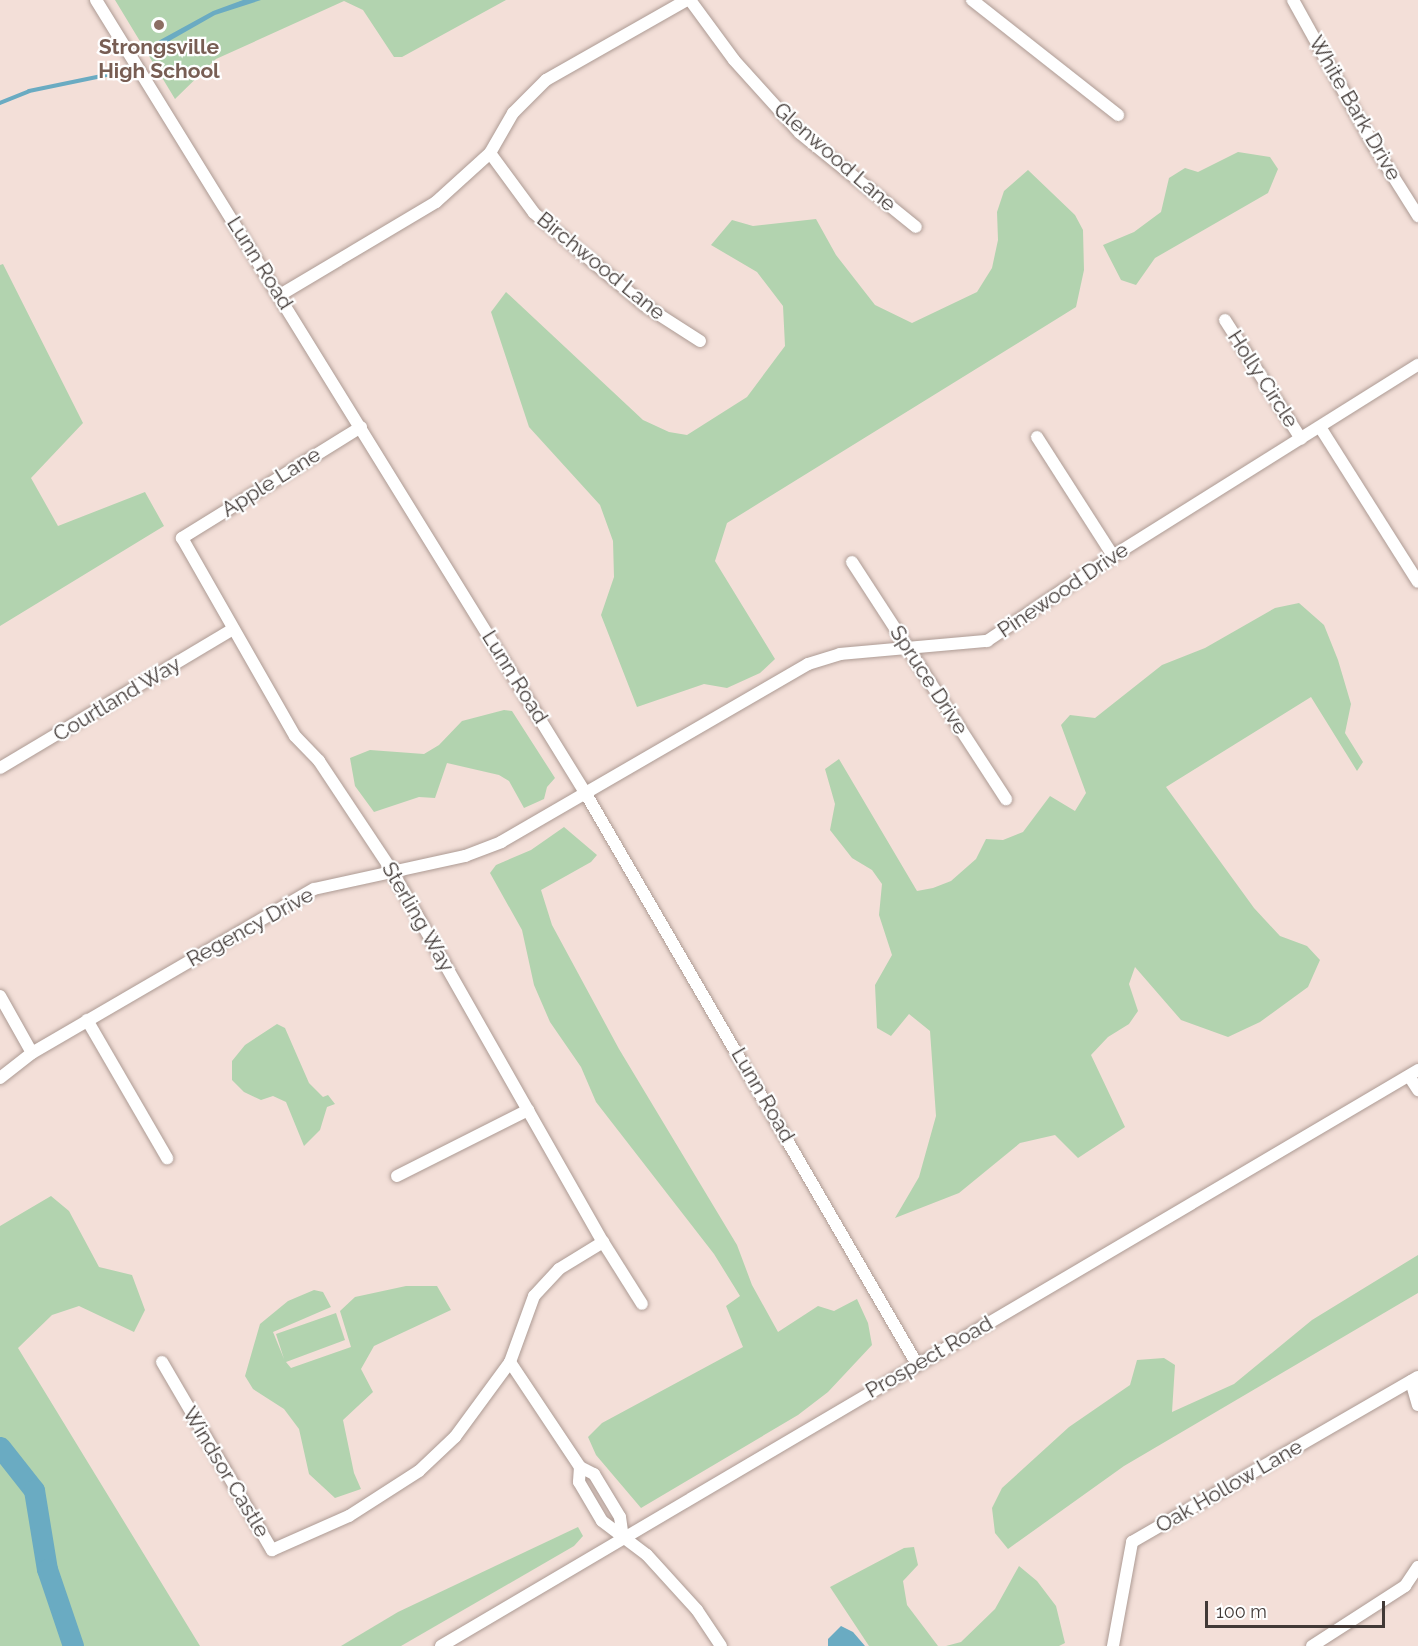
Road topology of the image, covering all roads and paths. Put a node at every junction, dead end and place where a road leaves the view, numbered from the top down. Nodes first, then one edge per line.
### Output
1 (96, 0) edge
2 (688, 0) edge
3 (972, 0) edge
4 (1293, 0) edge
5 (1119, 115) dead end
6 (490, 153) junction
7 (1418, 216) edge
8 (916, 227) dead end
9 (280, 295) junction
10 (1225, 320) dead end
11 (700, 341) dead end
12 (1418, 365) edge
13 (361, 427) junction
14 (1320, 427) junction
15 (1037, 437) dead end
16 (1301, 439) junction
17 (182, 538) joint
18 (1113, 556) junction
19 (852, 562) dead end
20 (1418, 582) edge
21 (233, 629) junction
22 (909, 648) junction
23 (0, 768) edge
24 (586, 794) junction
25 (1006, 799) dead end
26 (392, 870) junction
27 (0, 996) edge
28 (87, 1020) junction
29 (32, 1053) junction
30 (1413, 1073) edge
31 (0, 1078) edge
32 (1418, 1090) edge
33 (528, 1110) junction
34 (167, 1158) dead end
35 (397, 1176) dead end
36 (603, 1242) junction
37 (642, 1304) dead end
38 (162, 1362) dead end
39 (510, 1362) junction
40 (917, 1364) junction
41 (1415, 1379) edge
42 (1418, 1405) edge
43 (580, 1467) junction
44 (624, 1538) junction
45 (1418, 1568) edge
46 (441, 1646) edge
47 (721, 1646) edge
48 (1113, 1646) edge
49 (1312, 1646) edge

1 - 9 street, Lunn Road
2 - 6 street
2 - 8 street, Glenwood Lane
3 - 5 street
4 - 7 street, White Bark Drive
6 - 9 street
6 - 11 street, Birchwood Lane
9 - 13 street, Lunn Road
10 - 16 street, Holly Circle
12 - 14 street, Pinewood Drive
13 - 17 street, Apple Lane
13 - 24 street, Lunn Road
14 - 16 street, Pinewood Drive
14 - 20 street
15 - 18 street
16 - 18 street, Pinewood Drive
17 - 21 street, Sterling Way
18 - 22 street, Pinewood Drive
19 - 22 street, Spruce Drive
21 - 23 street, Courtland Way
21 - 26 street, Sterling Way
22 - 24 street, Pinewood Drive
22 - 25 street, Spruce Drive
24 - 26 street, Regency Drive
24 - 40 street, Lunn Road
26 - 28 street, Regency Drive
26 - 33 street, Sterling Way
27 - 29 street
28 - 29 street, Regency Drive
28 - 34 street
29 - 31 street, Regency Drive
30 - 32 street
30 - 40 street, Prospect Road
33 - 35 street
33 - 36 street, Sterling Way
36 - 37 street, Sterling Way
36 - 39 street, Windsor Castle
38 - 39 street, Windsor Castle
39 - 43 street
40 - 44 street, Prospect Road
41 - 42 street
41 - 48 street, Oak Hollow Lane
43 - 44 street
43 - 44 street
44 - 46 street, Prospect Road
44 - 47 street
45 - 49 street

